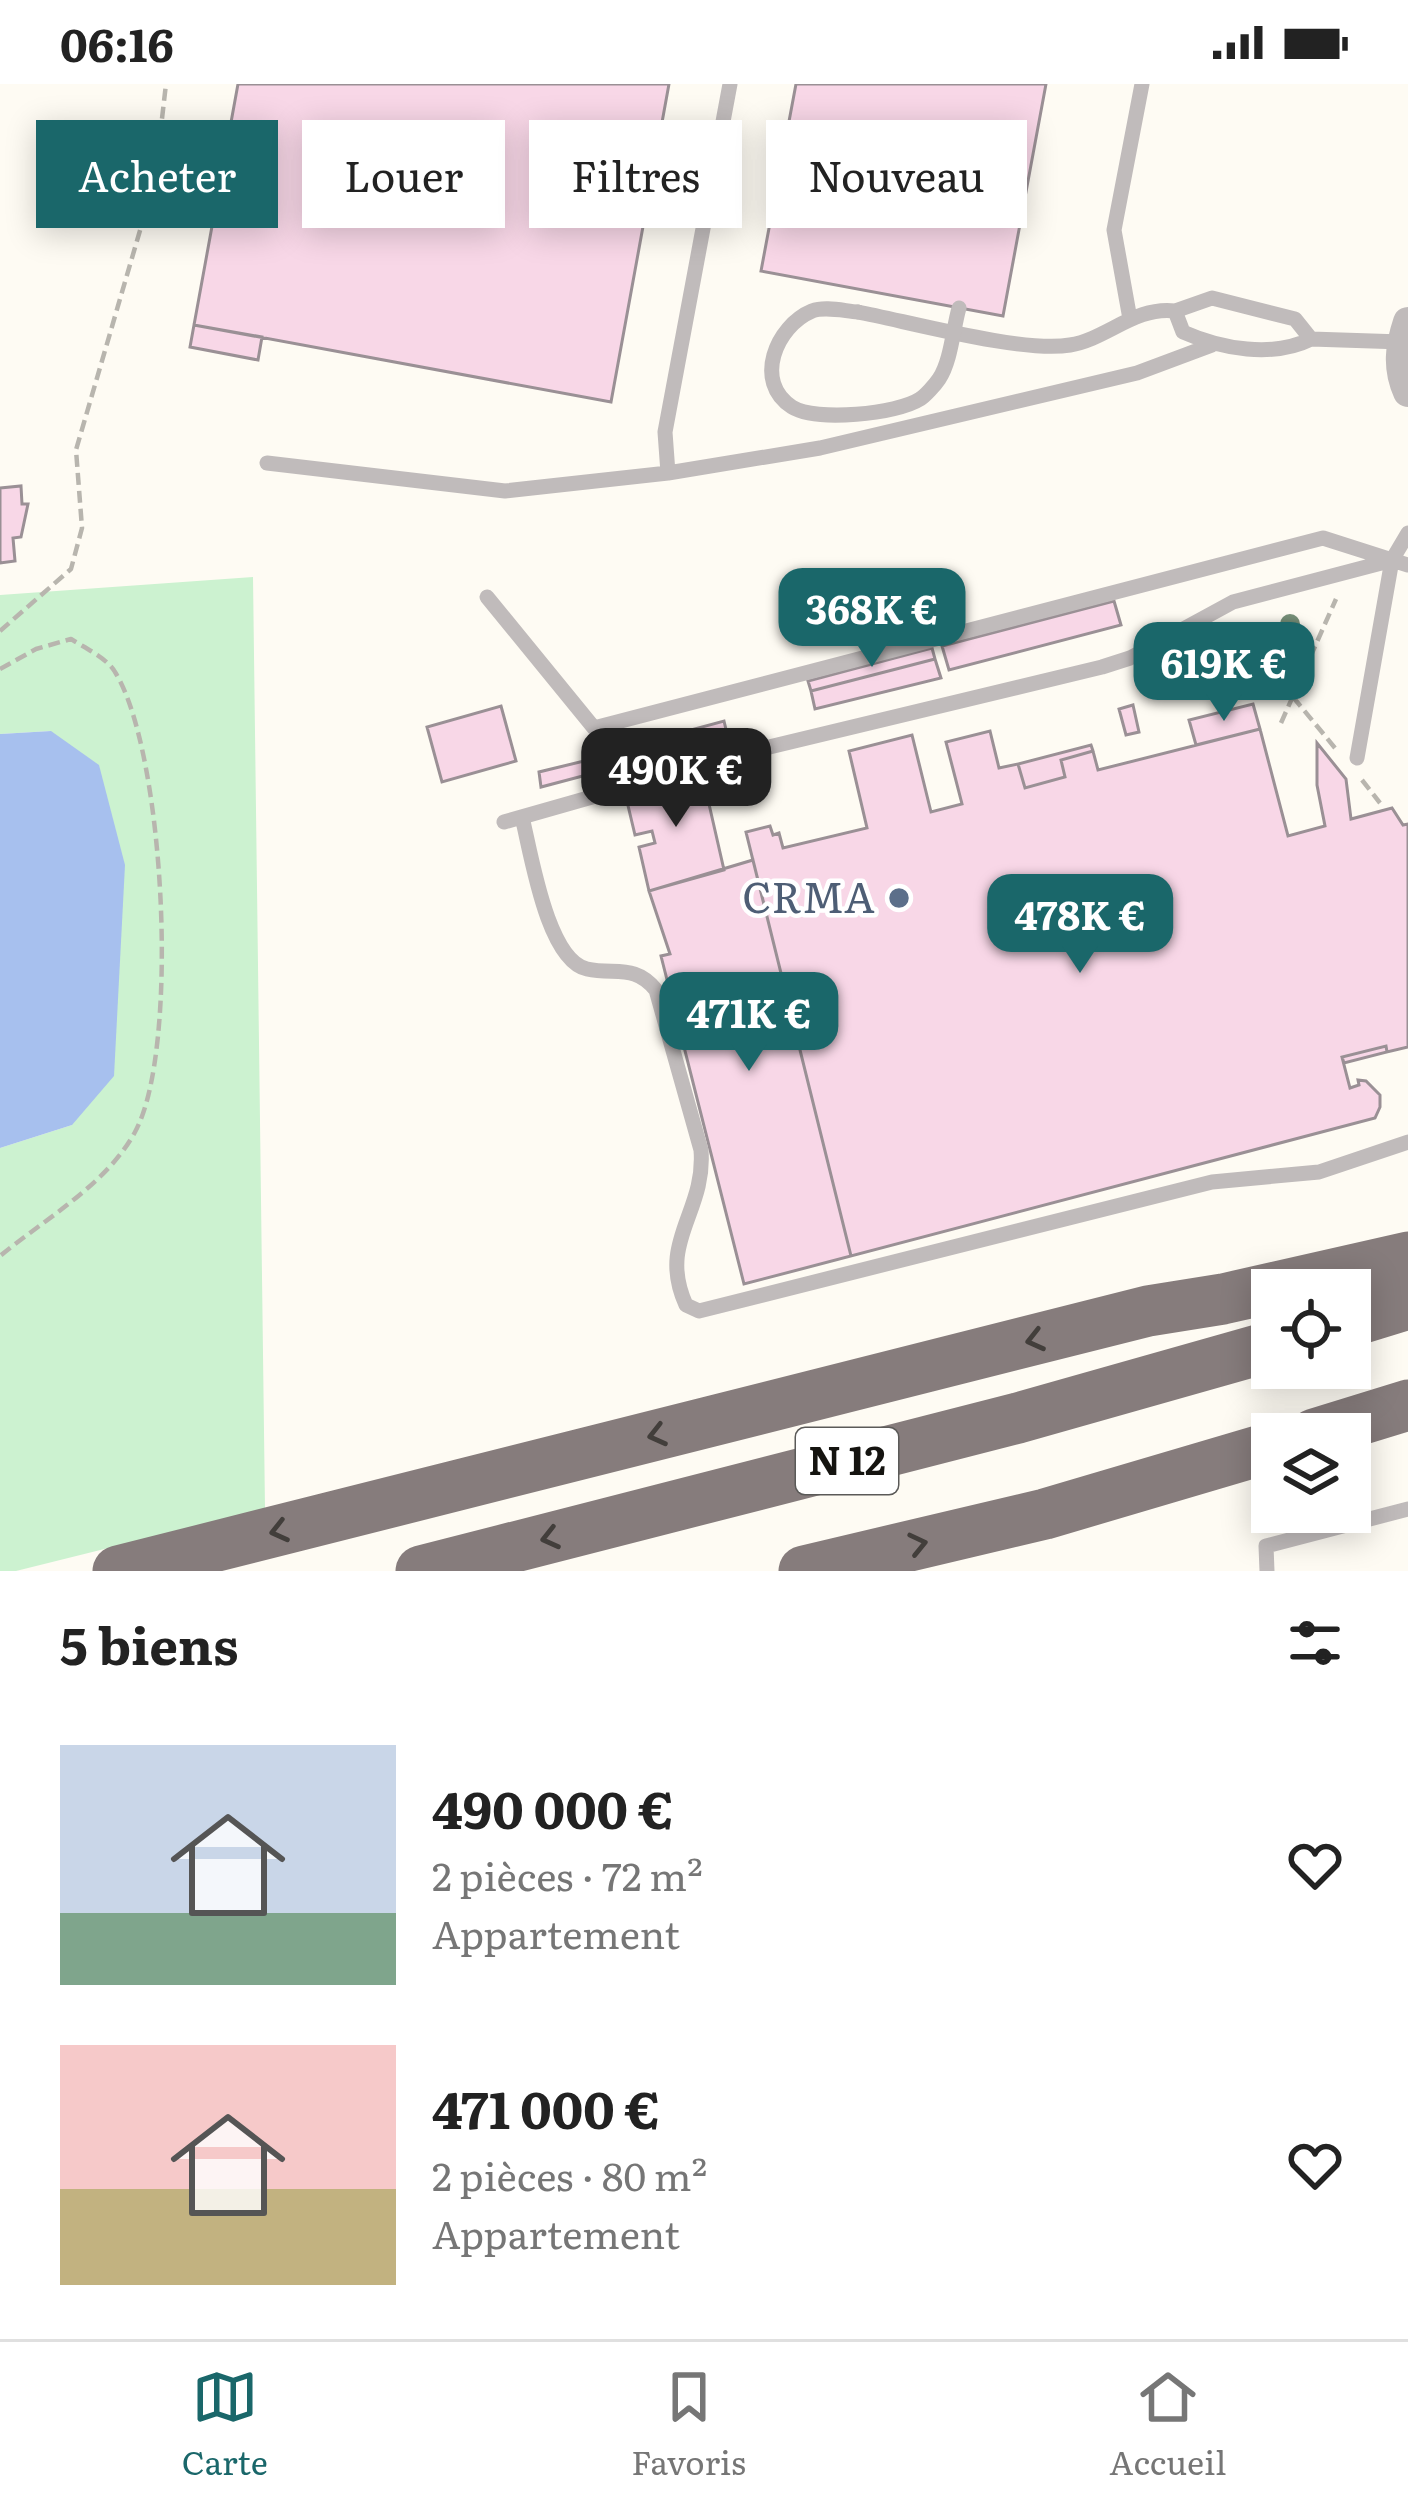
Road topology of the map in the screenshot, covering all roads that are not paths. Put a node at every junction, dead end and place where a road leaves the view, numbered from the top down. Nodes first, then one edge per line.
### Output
1 (730, 84) edge
2 (1142, 84) edge
3 (959, 308) dead end
4 (1175, 311) junction
5 (1130, 319) junction
6 (1405, 332) edge
7 (1311, 339) junction
8 (1212, 345) junction
9 (1408, 392) edge
10 (267, 463) dead end
11 (668, 473) junction
12 (1408, 533) edge
13 (1400, 563) edge
14 (488, 597) dead end
15 (1357, 758) dead end
16 (522, 817) junction
17 (503, 822) dead end
18 (1408, 1142) edge
19 (1408, 1229) edge
20 (1408, 1257) edge
21 (1408, 1304) edge
22 (1148, 1311) junction
23 (1371, 1315) edge
24 (1251, 1352) edge
25 (1408, 1405) edge
26 (1371, 1416) edge
27 (1251, 1453) edge
28 (1408, 1509) edge
29 (118, 1571) edge
30 (421, 1571) edge
31 (804, 1571) edge
32 (1267, 1571) edge

1 - 11 lane
2 - 5 lane
3 - 5 lane, bridge
4 - 5 lane
4 - 7 lane
4 - 8 lane
6 - 7 lane
6 - 9 street
7 - 8 lane
8 - 11 lane
10 - 11 lane
12 - 13 lane
13 - 14 lane
13 - 15 lane
13 - 16 lane
16 - 17 lane
16 - 18 lane
19 - 22 highway
20 - 22 highway
21 - 23 highway
22 -> 29 highway
24 -> 30 highway, N 12
25 - 26 highway
31 -> 27 highway, N 12
28 - 32 lane

